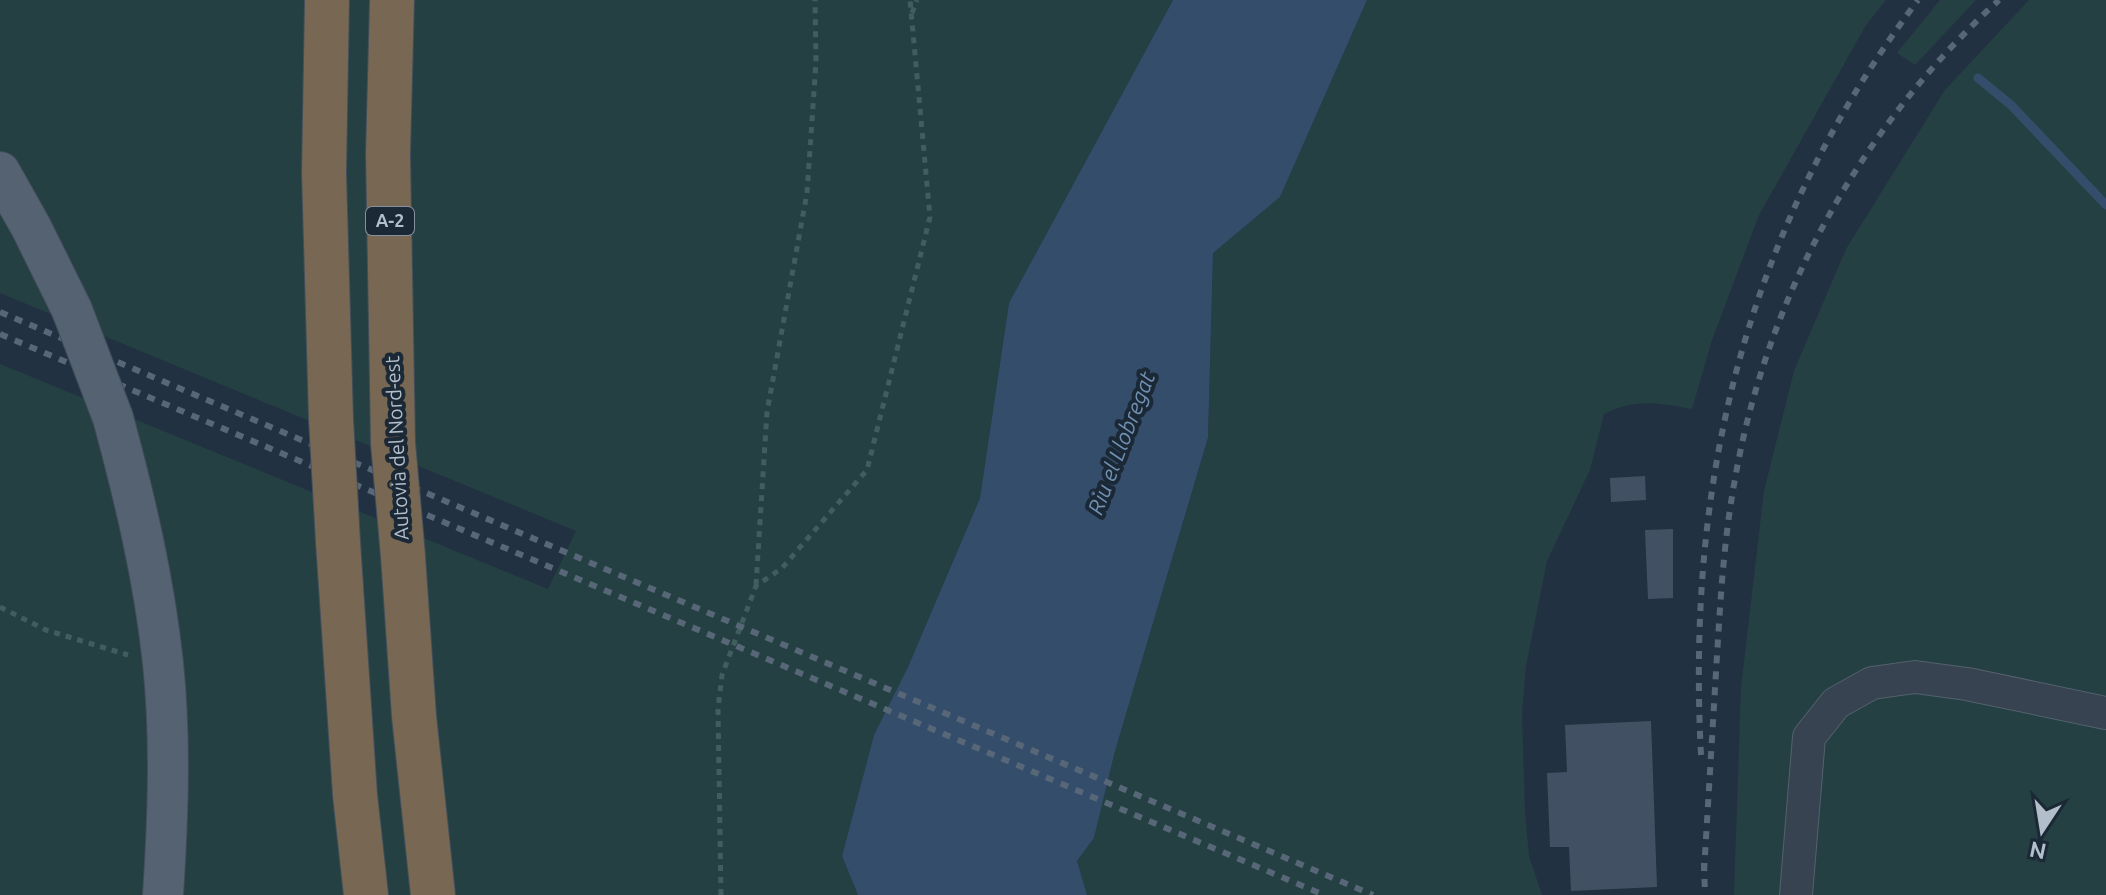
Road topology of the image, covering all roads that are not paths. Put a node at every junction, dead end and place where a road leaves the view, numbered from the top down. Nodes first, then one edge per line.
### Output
1 (327, 0) edge
2 (392, 0) edge
3 (0, 172) edge
4 (2106, 713) edge
5 (163, 895) edge
6 (366, 895) edge
7 (433, 895) edge
8 (1796, 895) edge

1 - 6 highway, bridge
2 - 7 highway, Autovia del Nord-est / A-2, bridge
3 - 5 main road, bridge
4 - 8 lane

